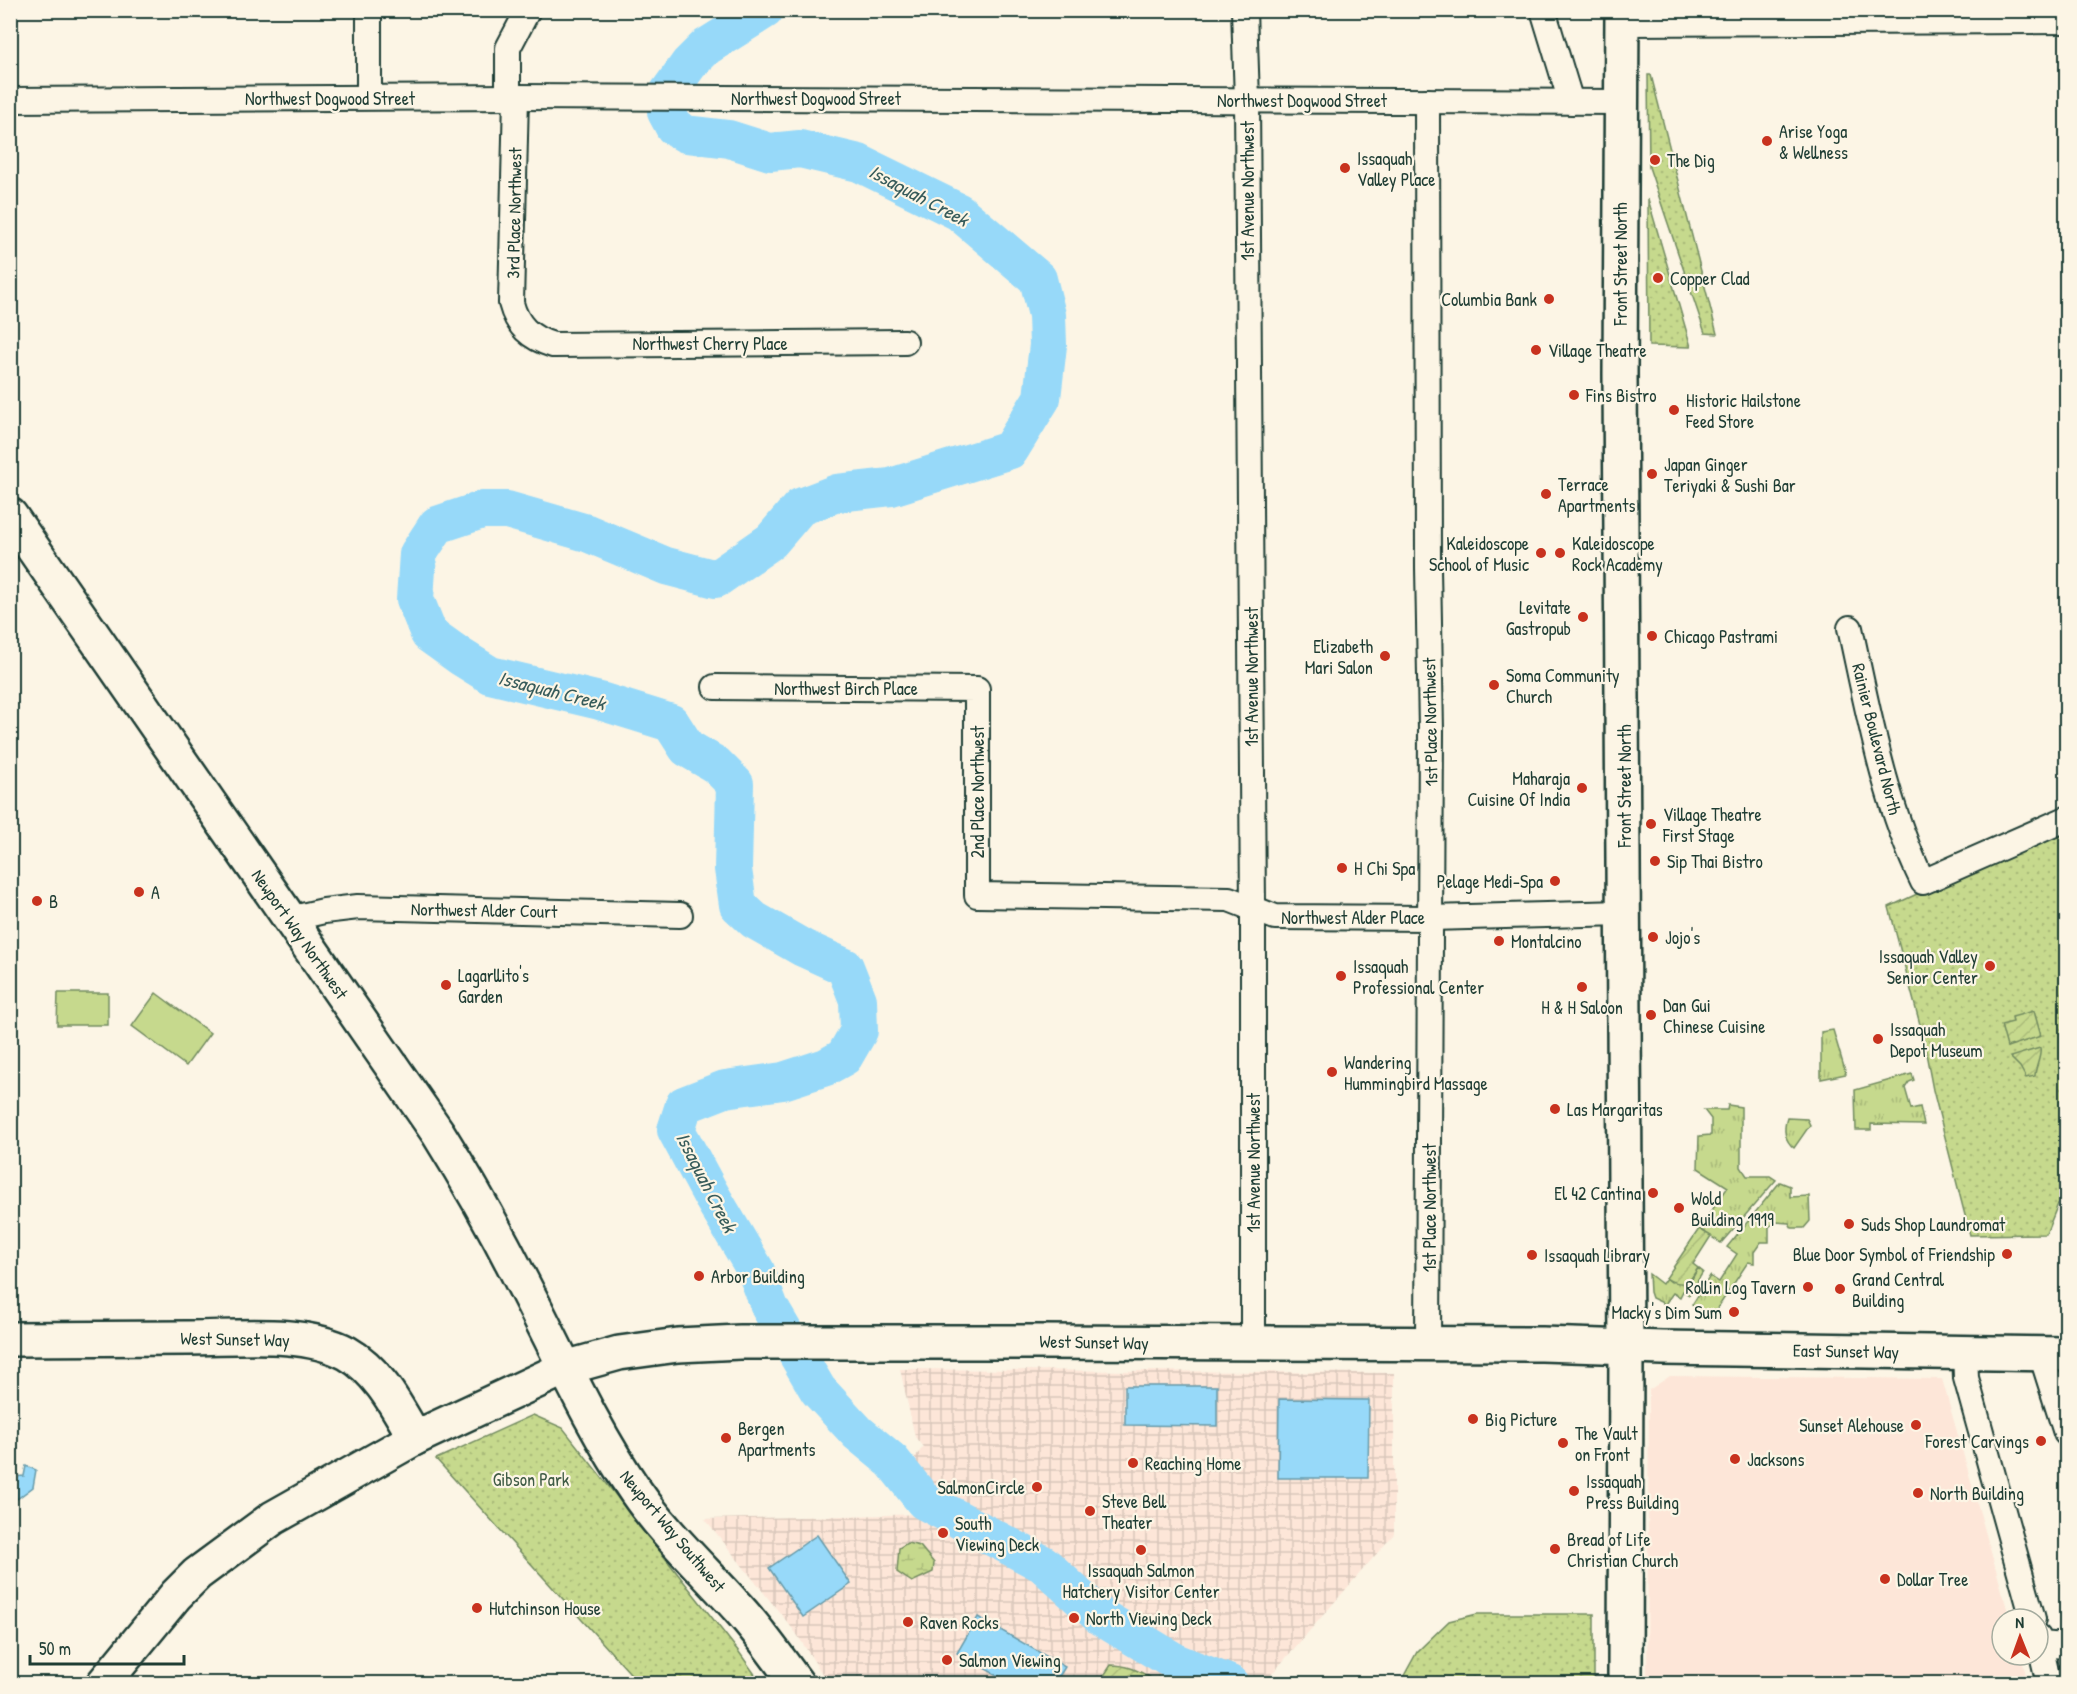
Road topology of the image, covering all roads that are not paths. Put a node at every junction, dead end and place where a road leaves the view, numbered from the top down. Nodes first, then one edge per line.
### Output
1 (369, 10) edge
2 (528, 10) edge
3 (1244, 10) edge
4 (1544, 10) edge
5 (1622, 17) edge
6 (2067, 21) edge
7 (369, 97) junction
8 (512, 97) junction
9 (10, 100) edge
10 (1247, 100) junction
11 (1427, 101) junction
12 (1570, 102) junction
13 (1622, 102) junction
14 (520, 326) joint
15 (905, 342) dead end
16 (10, 515) edge
17 (1850, 628) dead end
18 (715, 687) dead end
19 (977, 689) joint
20 (2067, 819) edge
21 (977, 895) joint
22 (1253, 908) junction
23 (1624, 913) junction
24 (680, 915) dead end
25 (1431, 918) junction
26 (290, 919) junction
27 (10, 1339) edge
28 (1253, 1344) junction
29 (1428, 1344) junction
30 (1626, 1346) junction
31 (1965, 1352) junction
32 (2054, 1354) edge
33 (565, 1368) junction
34 (2067, 1433) edge
35 (414, 1437) junction
36 (2030, 1607) edge
37 (2050, 1643) edge
38 (2067, 1646) edge
39 (2045, 1667) edge
40 (103, 1683) edge
41 (797, 1683) edge
42 (1625, 1683) edge
43 (2049, 1683) edge

1 - 7 street
2 - 8 street, 3rd Place Northwest
3 - 10 street, 1st Avenue Northwest
4 - 12 street
5 - 6 street
5 - 13 street, Front Street North
7 - 8 street, Northwest Dogwood Street
7 - 9 street, Northwest Dogwood Street
8 - 10 street, Northwest Dogwood Street
8 - 14 street, 3rd Place Northwest
10 - 11 street, Northwest Dogwood Street
10 - 22 street, 1st Avenue Northwest
11 - 12 street, Northwest Dogwood Street
11 - 25 street, 1st Place Northwest
12 - 13 street, Northwest Dogwood Street
13 - 23 street, Front Street North
14 - 15 street, Northwest Cherry Place
16 - 26 street, Newport Way Northwest
17 - 20 street, Rainier Boulevard North
18 - 19 street, Northwest Birch Place
19 - 21 street, 2nd Place Northwest
21 - 22 street, Northwest Alder Place
22 - 25 street, Northwest Alder Place
22 - 28 street, 1st Avenue Northwest
23 - 25 street, Northwest Alder Place
23 - 30 street, Front Street North
24 - 26 street, Northwest Alder Court
25 - 29 street, 1st Place Northwest
26 - 33 street, Newport Way Northwest
27 - 35 street, West Sunset Way
28 - 29 street, West Sunset Way
28 - 33 street, West Sunset Way
29 - 30 street, West Sunset Way
30 - 31 street, East Sunset Way
30 - 42 street, Front Street North
31 - 32 street, East Sunset Way
31 - 36 street
32 - 34 street
33 - 35 street, West Sunset Way
33 - 41 street, Newport Way Southwest
35 - 40 street, West Sunset Way
37 - 38 street
39 - 43 street

